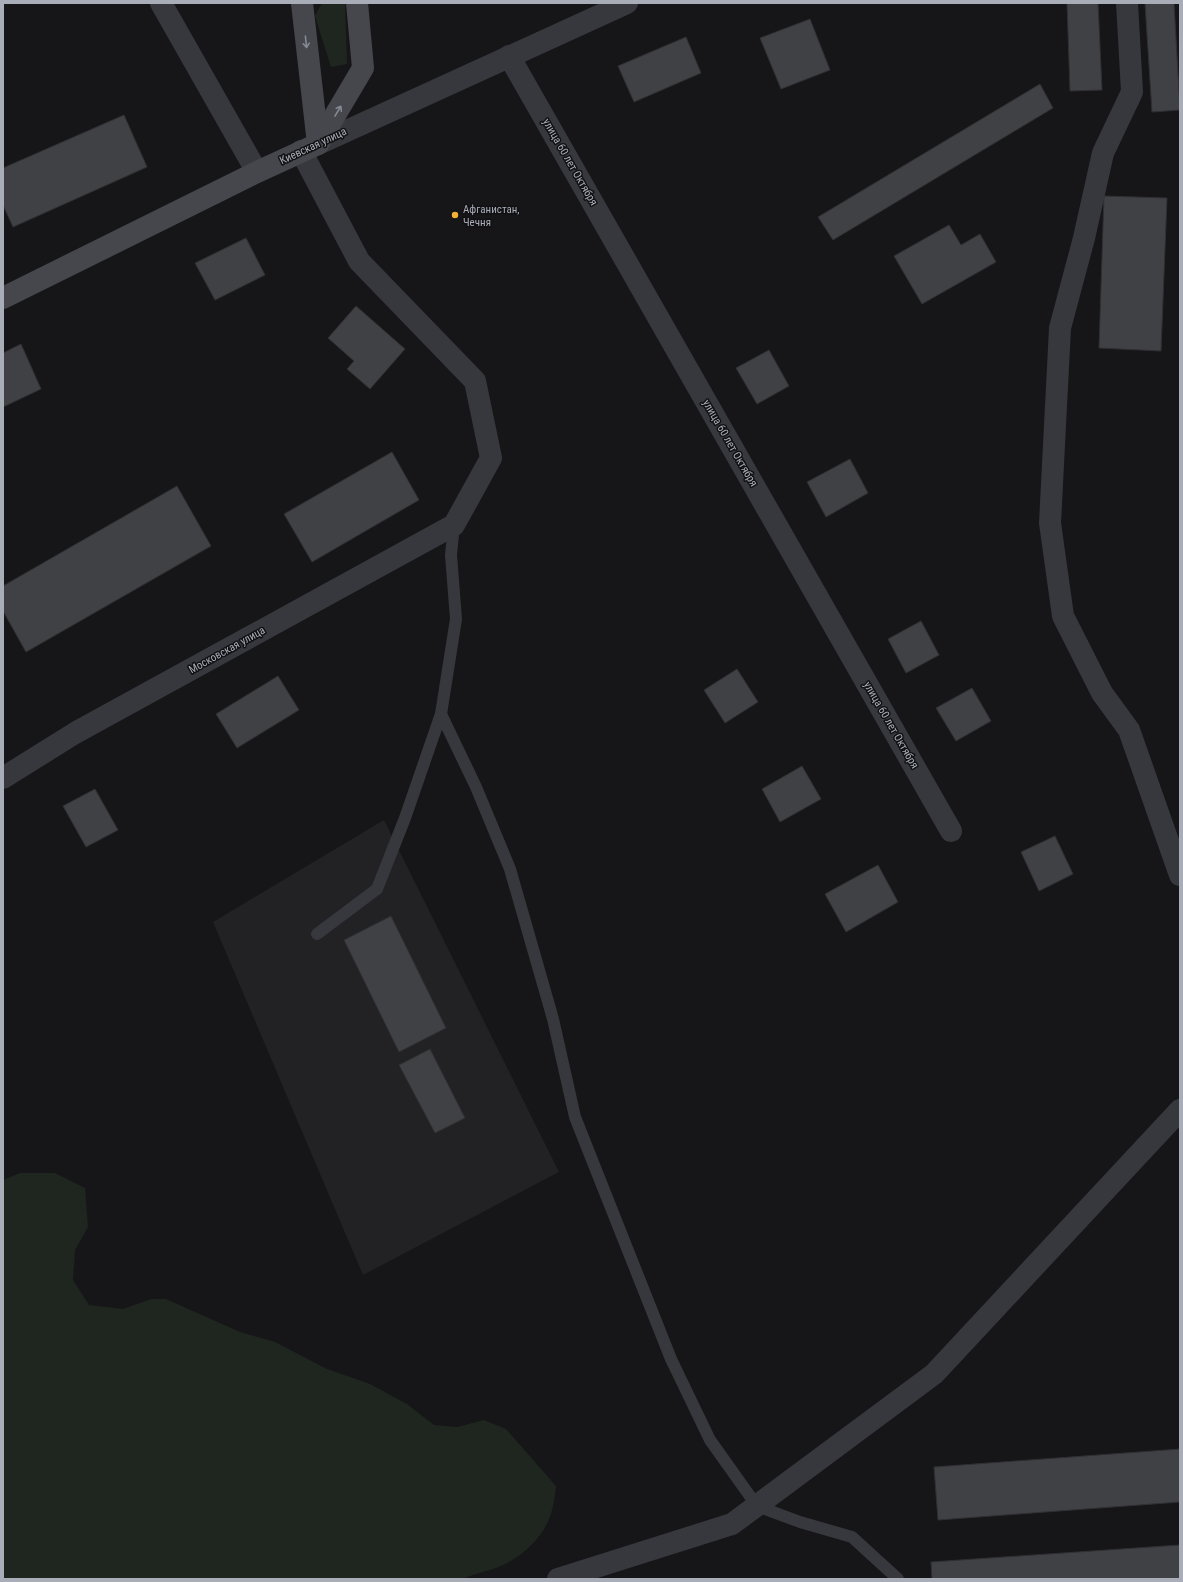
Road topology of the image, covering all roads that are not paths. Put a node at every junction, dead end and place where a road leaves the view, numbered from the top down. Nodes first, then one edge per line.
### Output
1 (161, 3) edge
2 (302, 3) edge
3 (357, 3) edge
4 (627, 3) edge
5 (1127, 3) edge
6 (509, 56) junction
7 (310, 148) junction
8 (257, 172) junction
9 (3, 298) edge
10 (454, 525) junction
11 (441, 714) junction
12 (3, 778) edge
13 (951, 831) dead end
14 (1180, 875) edge
15 (317, 934) dead end
16 (1180, 1110) edge
17 (757, 1506) junction
18 (558, 1579) edge
19 (898, 1579) edge

1 - 8 street
2 -> 7 street
7 -> 3 street
4 - 6 street, Киевская улица
5 - 14 street
6 - 7 street, Киевская улица
6 - 13 street, улица 60 лет Октября
7 - 8 street, Киевская улица
7 - 10 street
8 - 9 street, Киевская улица
10 - 11 lane
10 - 12 street, Московская улица
11 - 15 lane
11 - 17 lane
16 - 17 street
17 - 18 street
17 - 19 lane

